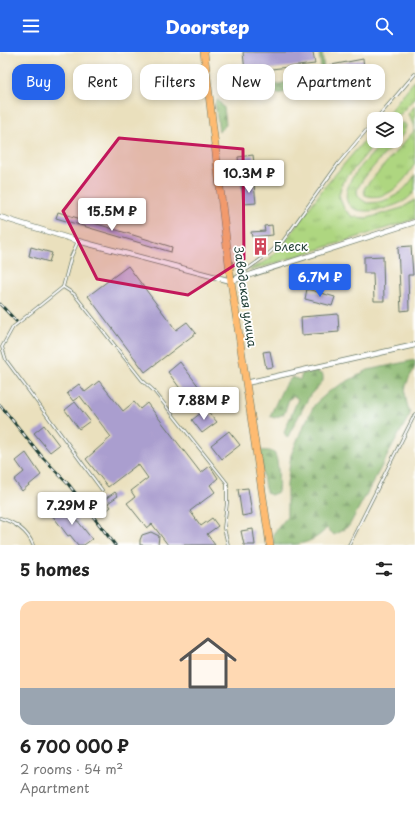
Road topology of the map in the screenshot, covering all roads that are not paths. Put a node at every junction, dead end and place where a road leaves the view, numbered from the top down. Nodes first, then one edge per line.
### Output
1 (204, 52) edge
2 (415, 74) edge
3 (382, 112) edge
4 (367, 130) edge
5 (0, 217) edge
6 (415, 222) edge
7 (78, 241) junction
8 (231, 281) junction
9 (63, 287) junction
10 (415, 345) edge
11 (246, 383) junction
12 (415, 414) edge
13 (102, 490) dead end
14 (0, 518) edge
15 (33, 545) edge
16 (228, 545) edge
17 (270, 545) edge
18 (349, 545) edge

1 - 8 main road, Заводская улица
2 - 3 lane
4 - 8 lane
5 - 7 street
6 - 8 street
7 - 8 street
7 - 9 lane
8 - 11 main road, Заводская улица
9 - 13 lane
9 - 16 lane
10 - 11 street
11 - 17 main road, Заводская улица
12 - 18 lane
14 - 15 lane

